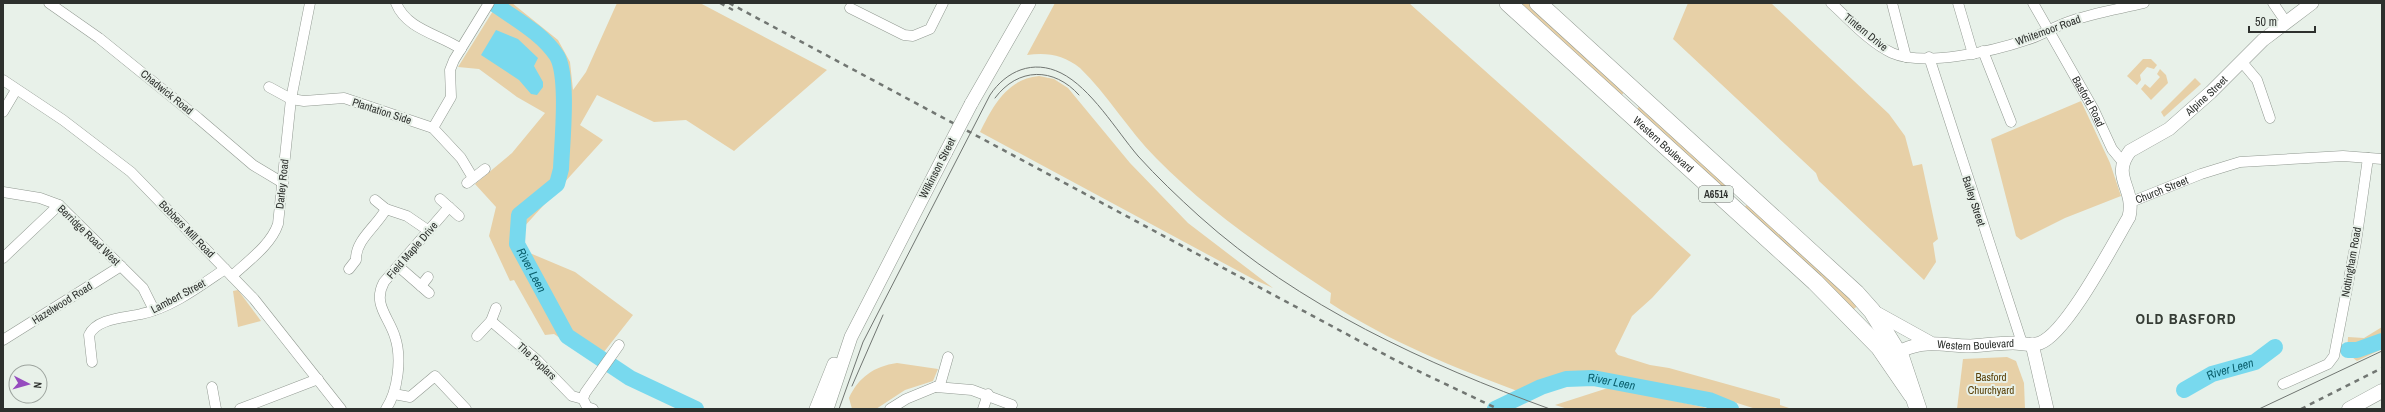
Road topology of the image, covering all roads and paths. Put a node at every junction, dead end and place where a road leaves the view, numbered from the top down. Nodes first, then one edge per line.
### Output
1 (49, 3) edge
2 (310, 3) edge
3 (489, 3) edge
4 (943, 3) edge
5 (1029, 3) edge
6 (1508, 3) edge
7 (1538, 3) edge
8 (1831, 3) edge
9 (1892, 3) edge
10 (1958, 3) edge
11 (2033, 3) edge
12 (2144, 3) edge
13 (2273, 3) edge
14 (2312, 3) edge
15 (394, 7) edge
16 (850, 8) dead end
17 (2286, 22) junction
18 (2049, 31) junction
19 (461, 49) junction
20 (1978, 52) junction
21 (1906, 57) junction
22 (1928, 57) junction
23 (2242, 61) junction
24 (3, 80) edge
25 (269, 87) dead end
26 (1632, 89) junction
27 (16, 90) junction
28 (291, 99) junction
29 (1619, 104) junction
30 (3, 112) edge
31 (2269, 118) dead end
32 (2011, 122) dead end
33 (433, 128) junction
34 (2368, 158) junction
35 (2382, 159) edge
36 (2122, 161) junction
37 (485, 169) dead end
38 (283, 183) junction
39 (1744, 190) junction
40 (3, 192) edge
41 (440, 199) dead end
42 (375, 200) dead end
43 (2131, 202) junction
44 (59, 205) junction
45 (1729, 206) junction
46 (449, 207) junction
47 (386, 209) junction
48 (459, 216) dead end
49 (429, 231) junction
50 (3, 258) edge
51 (121, 266) junction
52 (398, 266) junction
53 (349, 269) dead end
54 (229, 272) junction
55 (428, 276) dead end
56 (421, 286) junction
57 (429, 293) dead end
58 (496, 308) dead end
59 (154, 310) junction
60 (1872, 311) junction
61 (491, 321) junction
62 (477, 336) dead end
63 (851, 337) junction
64 (3, 340) edge
65 (1929, 342) junction
66 (2027, 344) junction
67 (619, 346) dead end
68 (948, 357) dead end
69 (1901, 358) junction
70 (92, 362) dead end
71 (318, 380) junction
72 (2283, 384) dead end
73 (212, 387) dead end
74 (936, 387) junction
75 (2382, 391) edge
76 (394, 394) junction
77 (988, 394) junction
78 (583, 399) junction
79 (1915, 402) edge
80 (1012, 405) dead end
81 (216, 409) edge
82 (240, 409) edge
83 (341, 409) edge
84 (386, 409) edge
85 (466, 409) edge
86 (592, 409) edge
87 (816, 409) edge
88 (828, 409) edge
89 (890, 409) edge
90 (984, 409) edge
91 (2047, 409) edge
92 (2349, 409) edge

1 - 38 street, Chadwick Road
2 - 28 street, Darley Road
3 - 19 street
4 - 16 street
5 - 63 street, Wilkinson Street, bridge
6 - 29 highway, Western Boulevard / A6514
7 - 26 highway, Western Boulevard / A6514
8 - 21 street, Tintern Drive
9 - 21 street
10 - 20 street
11 - 18 street, Basford Road
12 - 18 street, Whitemoor Road
13 - 17 street
14 - 17 street, Alpine Street
15 - 19 street
17 - 23 street, Alpine Street
18 - 20 street, Whitemoor Road
18 - 36 street, Basford Road
19 - 33 street
20 - 22 street, Whitemoor Road
20 - 32 street
21 - 22 street, Tintern Drive
22 - 66 street, Bailey Street
23 - 31 street
23 - 36 street, Alpine Street
24 - 27 street, Bobbers Mill Road
25 - 28 street, Plantation Side
26 - 29 highway
26 - 39 highway, Western Boulevard / A6514
27 - 30 street
27 - 54 street, Bobbers Mill Road
28 - 33 street, Plantation Side
28 - 38 street, Darley Road
29 - 45 highway, Western Boulevard / A6514
33 - 37 street, Plantation Side
34 - 35 street, Church Street
34 - 43 street, Church Street
34 - 72 street, Nottingham Road
36 - 43 street, Basford Road
38 - 54 street, Darley Road
39 - 45 highway
39 - 60 highway, Western Boulevard / A6514
40 - 44 street, Berridge Road West
41 - 46 street
42 - 47 street
43 - 66 street, Church Street
44 - 50 street
44 - 51 street, Berridge Road West
45 - 79 highway, Western Boulevard / A6514
46 - 48 street
46 - 49 street, Field Maple Drive
47 - 49 street
47 - 53 street
49 - 52 street, Field Maple Drive
51 - 59 street, Berridge Road West
51 - 64 street, Hazelwood Road
52 - 56 street
52 - 76 street, Field Maple Drive
54 - 59 street, Lambert Street
54 - 71 street, Bobbers Mill Road
55 - 56 street
56 - 57 street
58 - 61 street
59 - 70 street, Lambert Street
60 - 65 street, Western Boulevard
60 - 69 highway, Western Boulevard / A6514
61 - 62 street
61 - 78 street, The Poplars
63 - 87 street, Wilkinson Street
63 - 88 street, Wilkinson Street
65 - 66 street, Western Boulevard
65 - 69 street, Western Boulevard
66 - 91 street
67 - 78 street
68 - 74 street
69 - 79 highway, Western Boulevard / A6514
71 - 82 street
71 - 83 street, Bobbers Mill Road
73 - 81 street
74 - 77 street
74 - 89 street
75 - 92 main road
76 - 84 street, Field Maple Drive
76 - 85 street
77 - 80 street
77 - 90 street
78 - 86 street, The Poplars

